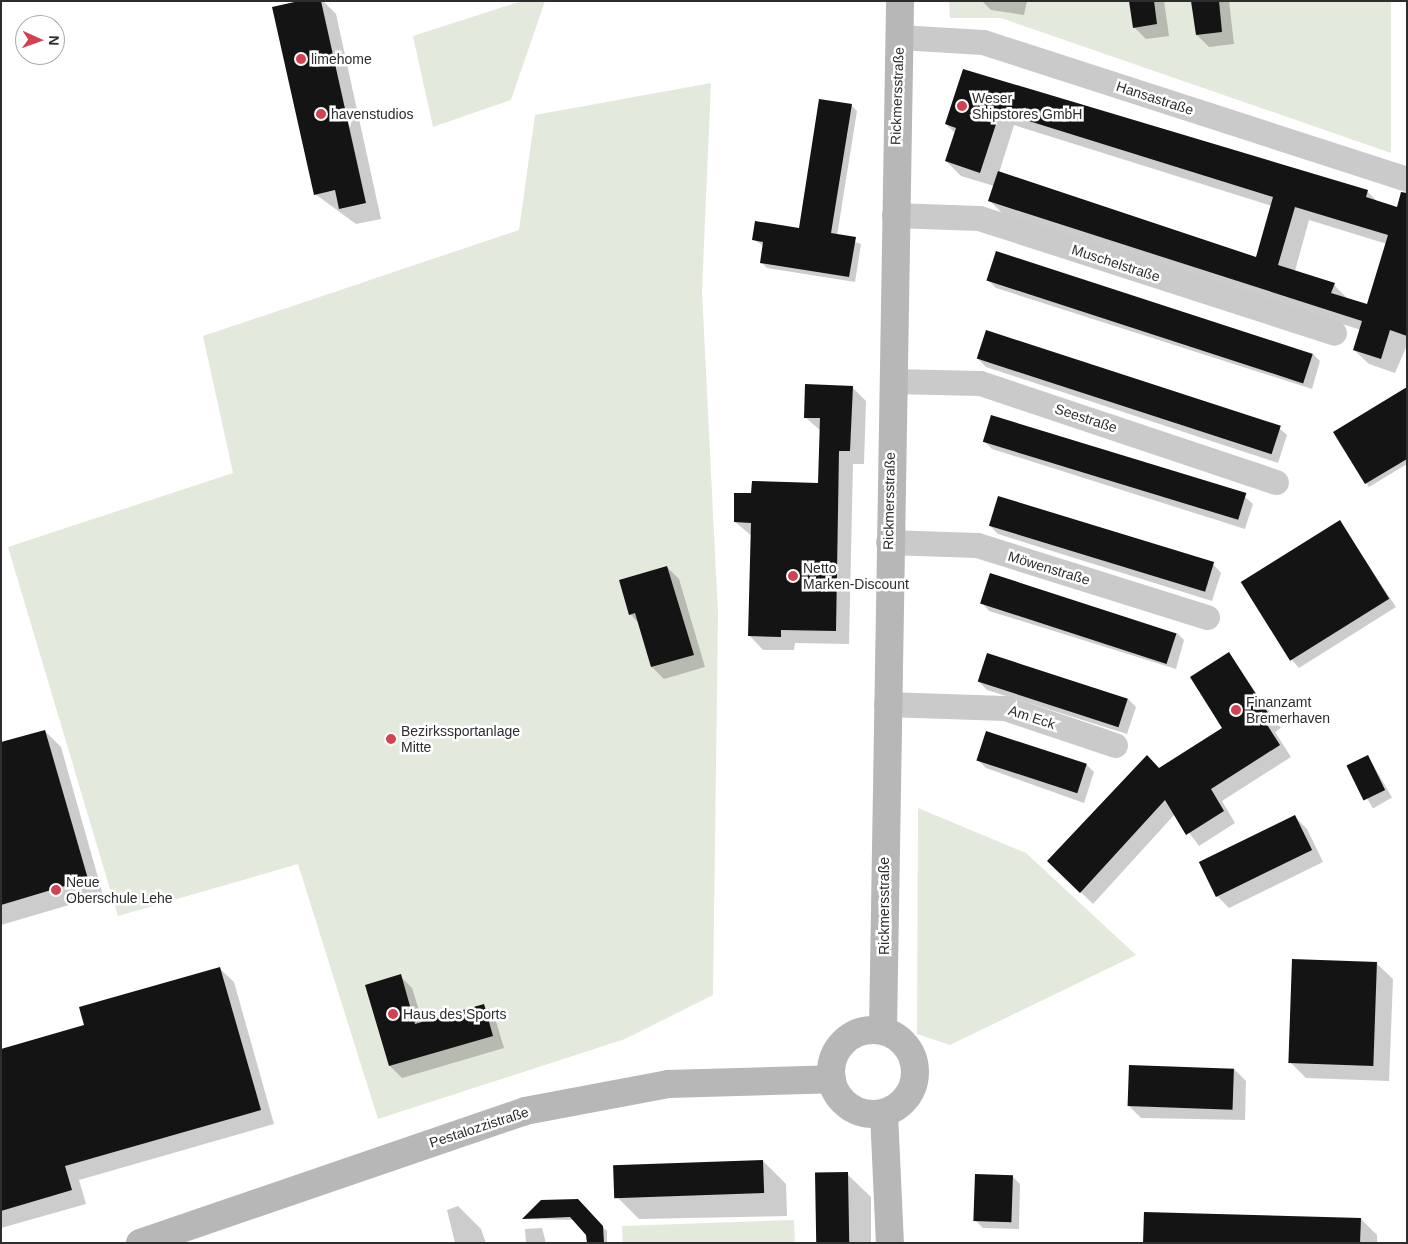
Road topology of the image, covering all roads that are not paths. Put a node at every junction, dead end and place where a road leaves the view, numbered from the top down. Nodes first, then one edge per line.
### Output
1 (900, 1) edge
2 (899, 38) junction
3 (1407, 179) edge
4 (894, 215) junction
5 (1334, 334) dead end
6 (892, 381) junction
7 (1276, 482) dead end
8 (888, 542) junction
9 (1207, 616) dead end
10 (886, 704) junction
11 (1115, 745) dead end
12 (883, 1030) junction
13 (832, 1079) junction
14 (884, 1113) junction
15 (191, 1234) edge
16 (140, 1243) edge
17 (890, 1243) edge

1 - 2 main road, Rickmersstraße
2 - 3 street, Hansastraße
2 - 4 main road, Rickmersstraße
4 - 5 street, Muschelstraße
4 - 6 main road, Rickmersstraße
6 - 7 street, Seestraße
6 - 8 main road, Rickmersstraße
8 - 9 street, Möwenstraße
8 - 10 main road, Rickmersstraße
10 - 11 street, Am Eck
10 - 12 main road, Rickmersstraße
12 - 13 main road
12 - 14 main road
13 - 14 main road
13 - 15 main road, Pestalozzistraße
14 - 17 main road
15 - 16 main road, Pestalozzistraße

